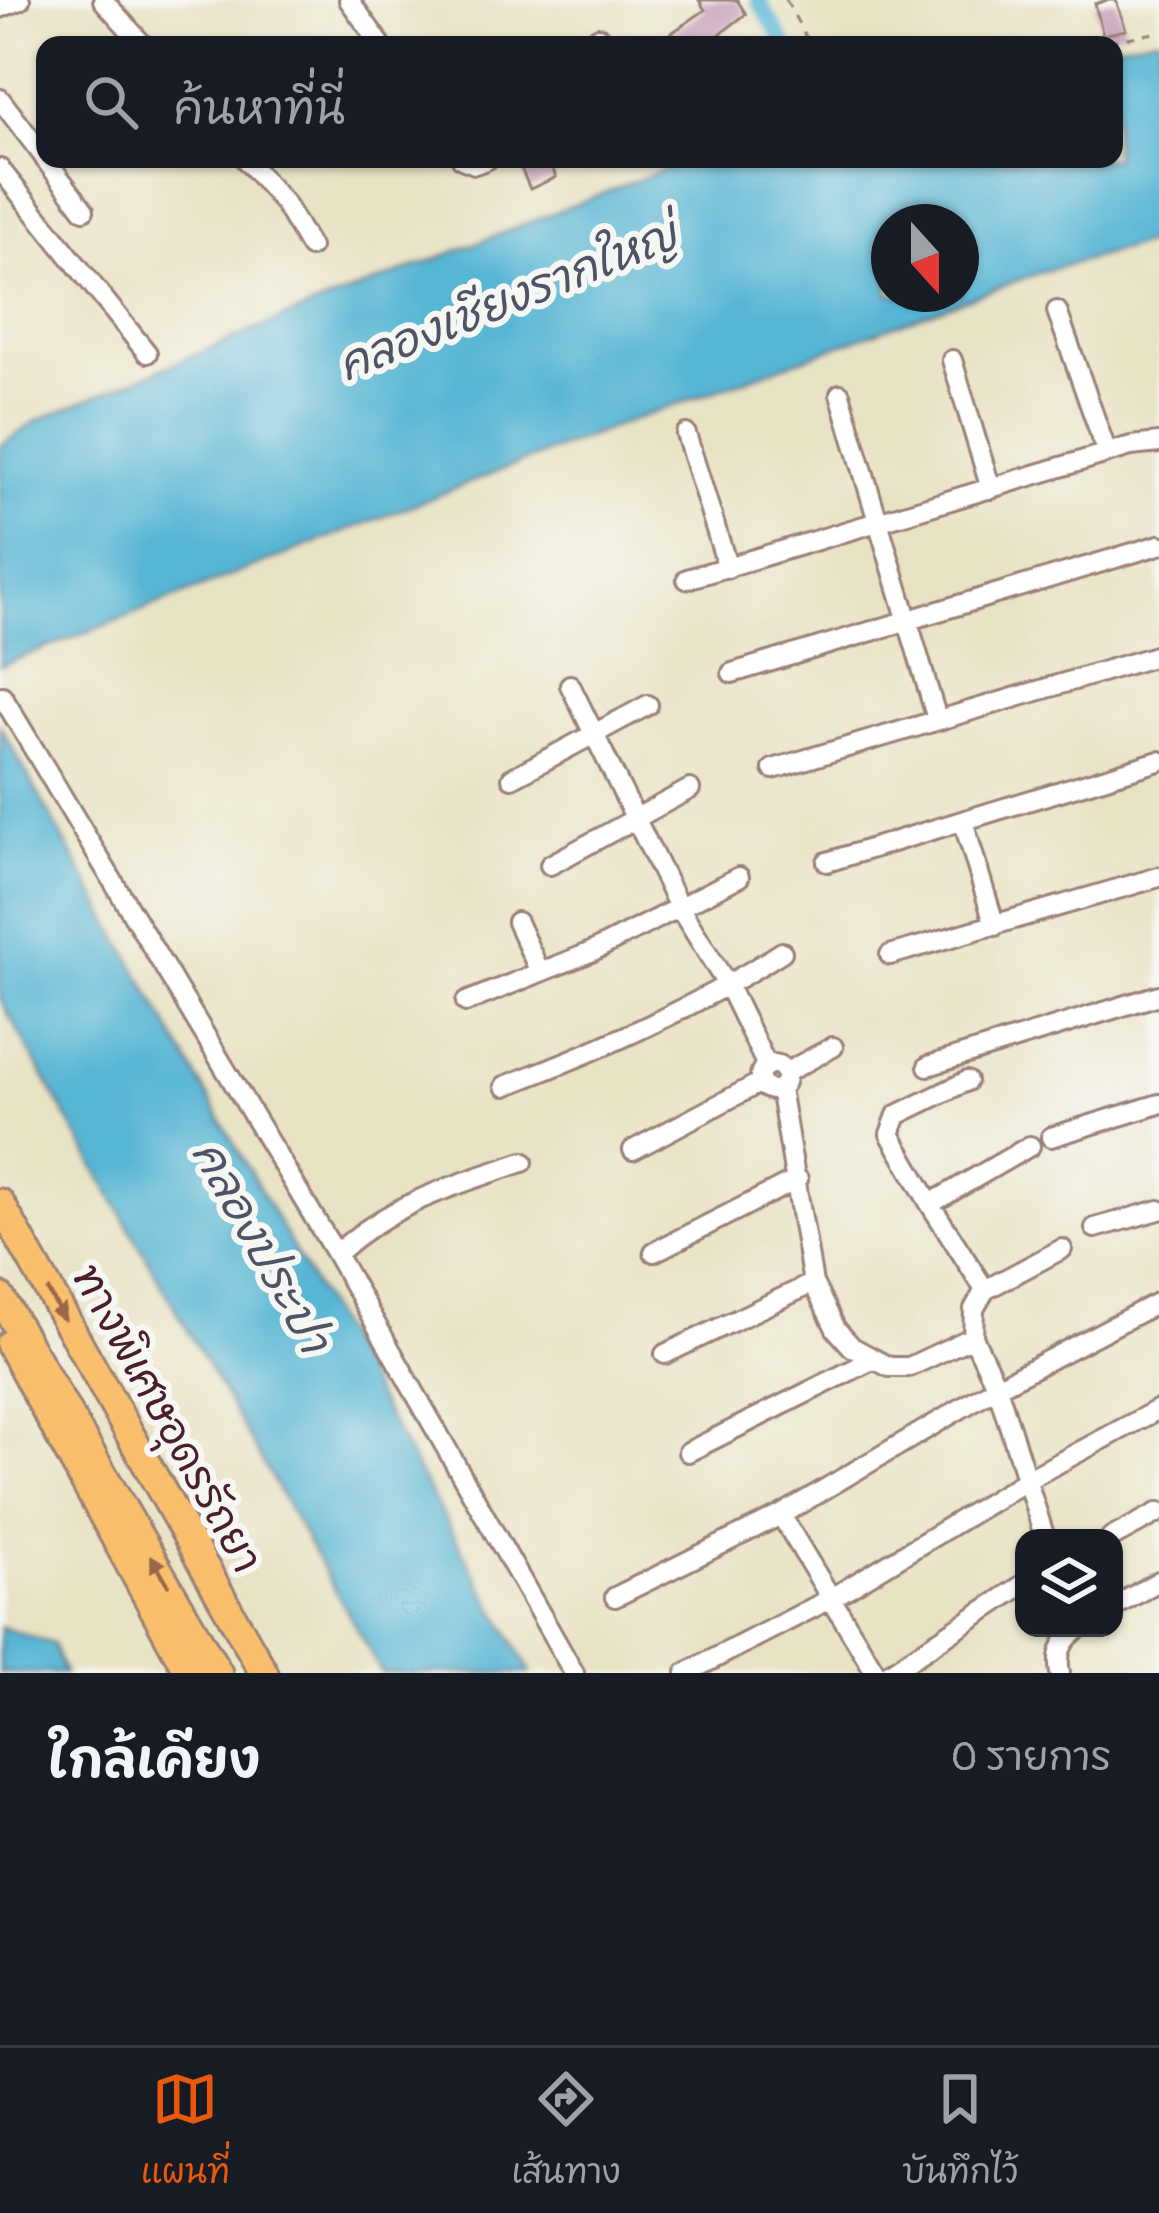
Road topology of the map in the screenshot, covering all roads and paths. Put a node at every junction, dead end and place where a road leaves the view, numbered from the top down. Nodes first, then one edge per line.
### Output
1 (20, 0) edge
2 (103, 0) edge
3 (349, 0) edge
4 (786, 0) edge
5 (0, 8) edge
6 (1159, 32) edge
7 (135, 36) edge
8 (375, 36) edge
9 (805, 36) edge
10 (1123, 39) edge
11 (0, 99) edge
12 (36, 147) edge
13 (52, 168) edge
14 (253, 168) edge
15 (0, 169) edge
16 (84, 210) dead end
17 (310, 247) dead end
18 (1057, 311) dead end
19 (147, 353) dead end
20 (952, 360) dead end
21 (840, 394) dead end
22 (686, 434) dead end
23 (1159, 443) edge
24 (1107, 453) junction
25 (991, 489) junction
26 (880, 524) junction
27 (1159, 545) edge
28 (728, 568) junction
29 (687, 579) dead end
30 (909, 620) junction
31 (1159, 655) edge
32 (732, 673) dead end
33 (570, 685) dead end
34 (2, 696) edge
35 (648, 705) dead end
36 (937, 719) junction
37 (594, 737) junction
38 (1159, 761) edge
39 (773, 769) dead end
40 (512, 778) dead end
41 (690, 790) dead end
42 (636, 819) junction
43 (963, 821) junction
44 (827, 862) dead end
45 (550, 865) dead end
46 (739, 877) dead end
47 (1159, 878) edge
48 (680, 907) junction
49 (517, 922) dead end
50 (995, 926) junction
51 (782, 952) dead end
52 (890, 955) dead end
53 (540, 972) junction
54 (728, 986) junction
55 (1159, 995) edge
56 (466, 1002) dead end
57 (832, 1047) dead end
58 (928, 1066) dead end
59 (773, 1077) junction
60 (967, 1081) dead end
61 (505, 1086) dead end
62 (1159, 1104) edge
63 (1051, 1137) dead end
64 (1030, 1145) dead end
65 (633, 1150) dead end
66 (523, 1162) dead end
67 (798, 1179) junction
68 (0, 1203) edge
69 (930, 1204) junction
70 (1159, 1210) edge
71 (1095, 1228) dead end
72 (1062, 1250) dead end
73 (654, 1252) dead end
74 (336, 1254) junction
75 (813, 1283) junction
76 (985, 1290) junction
77 (0, 1297) edge
78 (1159, 1301) edge
79 (0, 1324) edge
80 (973, 1337) junction
81 (665, 1354) dead end
82 (872, 1360) junction
83 (997, 1388) junction
84 (1159, 1409) edge
85 (688, 1452) dead end
86 (1025, 1481) junction
87 (1159, 1512) edge
88 (781, 1515) junction
89 (1042, 1529) edge
90 (1123, 1532) edge
91 (1159, 1581) edge
92 (1015, 1590) edge
93 (615, 1597) dead end
94 (830, 1599) junction
95 (1123, 1602) edge
96 (1068, 1637) edge
97 (189, 1673) edge
98 (218, 1673) edge
99 (264, 1673) edge
100 (574, 1673) edge
101 (686, 1673) edge
102 (876, 1673) edge
103 (889, 1673) edge
104 (1060, 1673) edge

1 - 5 street
2 - 7 street
3 - 8 street
4 - 9 path
6 - 10 path
11 - 12 street
13 - 16 street
14 - 17 street
15 - 19 street
18 - 24 street
20 - 25 street
21 - 26 street
22 - 28 street
23 - 24 street
24 - 25 street
25 - 26 street
26 - 28 street
26 - 30 street
27 - 30 street
28 - 29 street
30 - 32 street
30 - 36 street
31 - 36 street
33 - 37 street
34 - 74 street
35 - 37 street
36 - 39 street
37 - 40 street
37 - 42 street
38 - 43 street
41 - 42 street
42 - 45 street
42 - 48 street
43 - 44 street
43 - 50 street
46 - 48 street
47 - 50 street
48 - 53 street
48 - 54 street
49 - 53 street
50 - 52 street
51 - 54 street
53 - 56 street
54 - 59 street
54 - 61 street
55 - 58 street
57 - 59 street
59 - 65 street
59 - 67 street
60 - 69 street
62 - 63 street
64 - 69 street
66 - 74 street
67 - 73 street
67 - 75 street
68 -> 99 highway, ทางพิเศษอุดรรัถยา
69 - 76 street
70 - 71 street
72 - 76 street
74 - 100 street
75 - 81 street
75 - 82 street
76 - 80 street
98 -> 77 highway, ทางพิเศษอุดรรัถยา
78 - 83 street
79 - 97 highway
80 - 82 street
80 - 83 street
82 - 85 street
83 - 86 street
83 - 88 street
84 - 86 street
86 - 89 street
86 - 94 street
87 - 90 street
88 - 93 street
88 - 94 street
91 - 95 street
92 - 103 street
94 - 101 street
94 - 102 street
96 - 104 street

